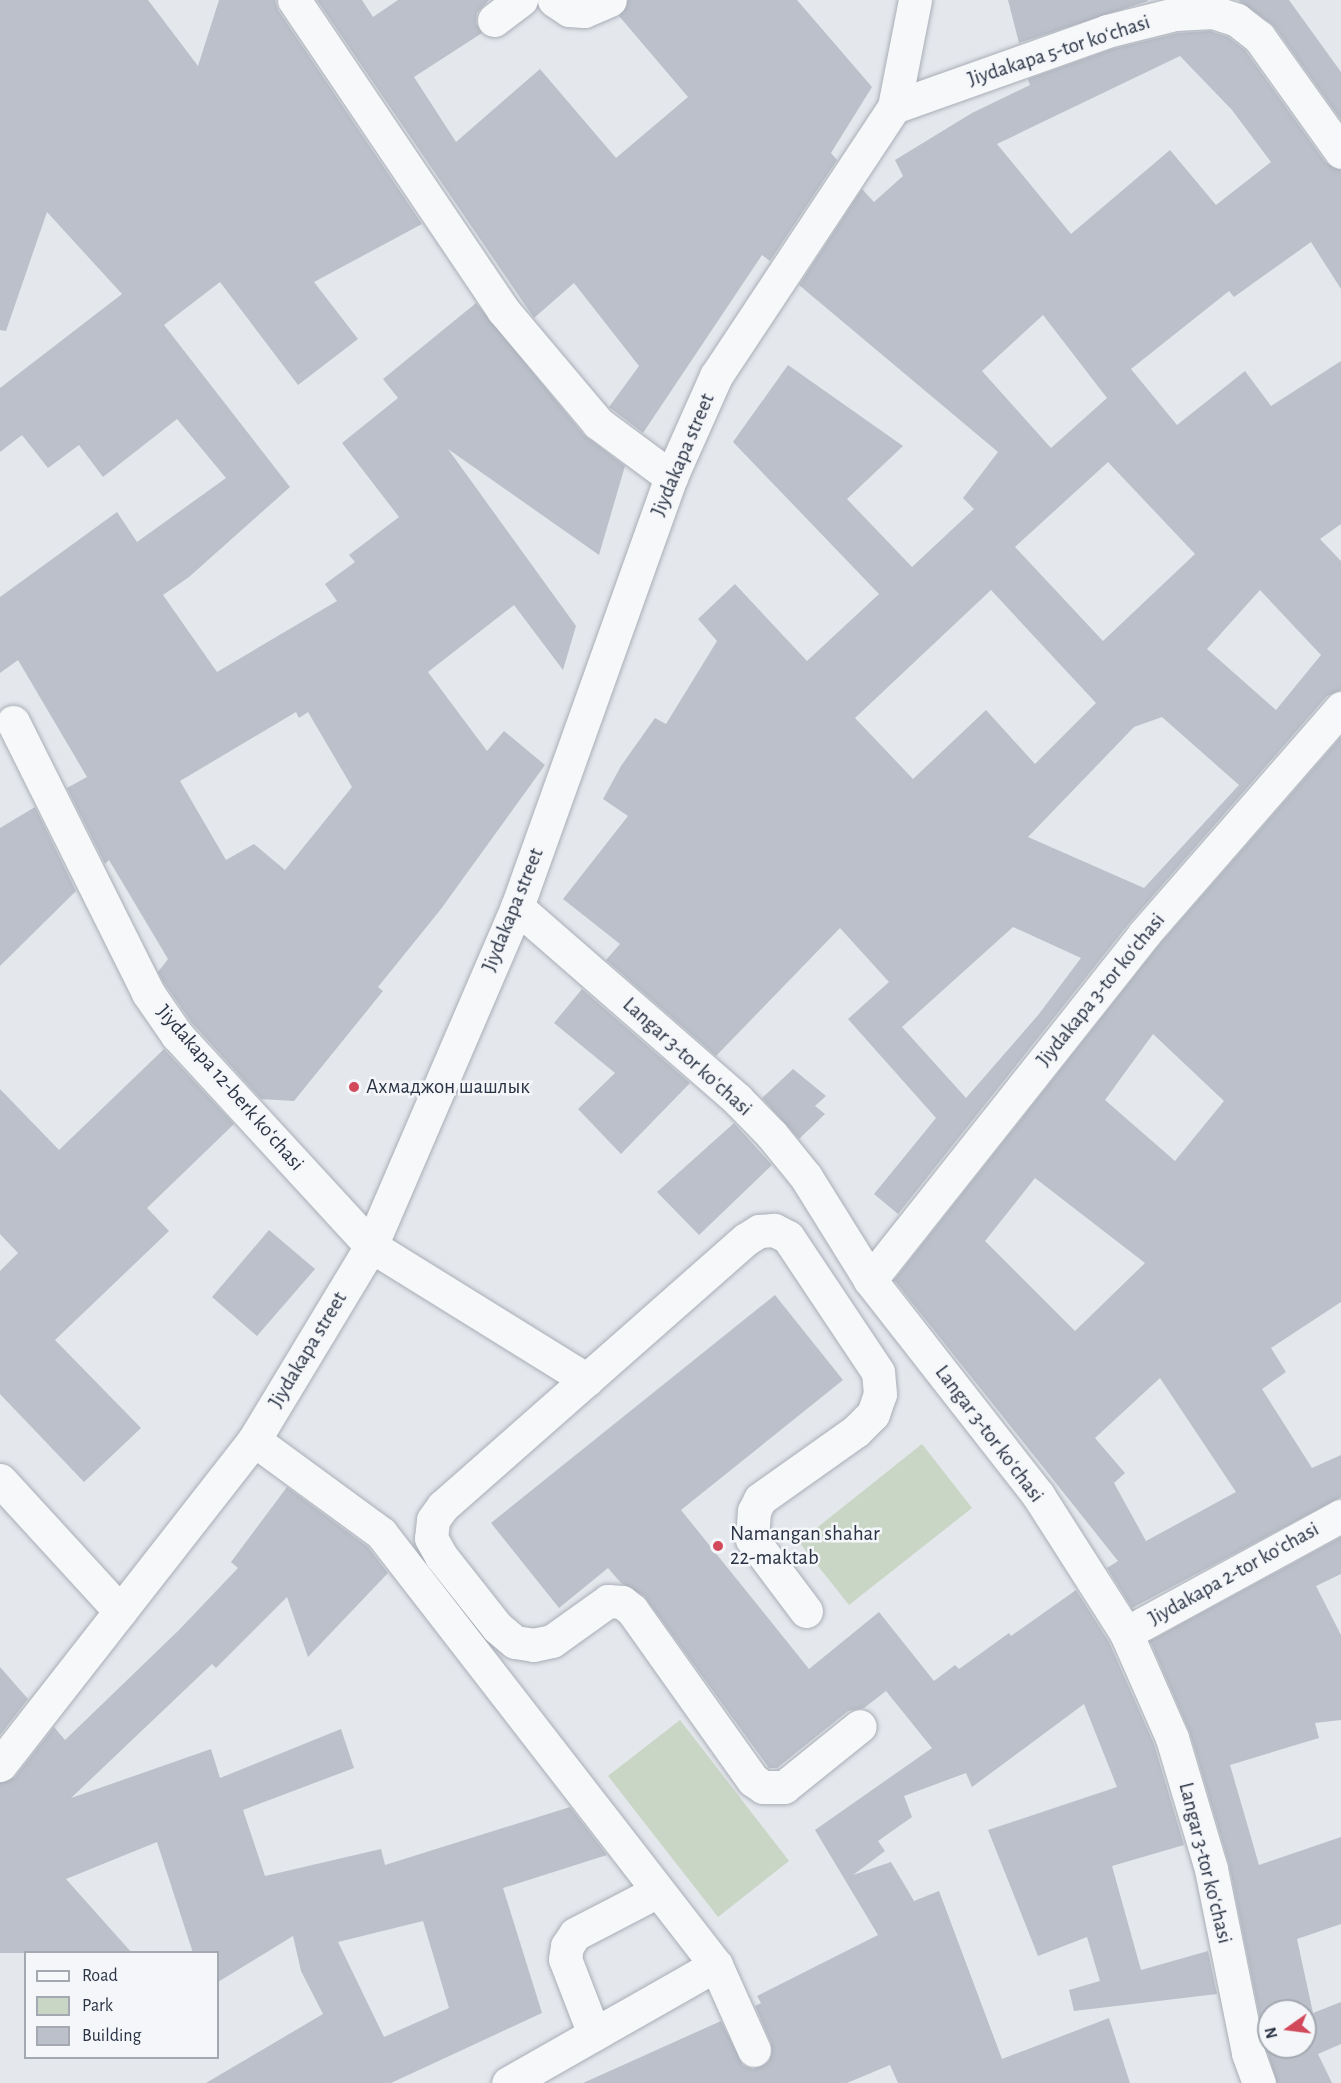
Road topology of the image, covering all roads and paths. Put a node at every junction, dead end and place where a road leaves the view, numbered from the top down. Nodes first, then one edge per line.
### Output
1 (294, 0) edge
2 (521, 0) edge
3 (554, 0) edge
4 (610, 0) edge
5 (915, 0) edge
6 (494, 20) dead end
7 (894, 107) junction
8 (1341, 152) edge
9 (671, 477) junction
10 (1341, 708) edge
11 (13, 722) dead end
12 (517, 907) junction
13 (371, 1246) junction
14 (870, 1280) junction
15 (587, 1380) junction
16 (254, 1440) junction
17 (0, 1480) edge
18 (1341, 1516) edge
19 (120, 1611) junction
20 (806, 1611) dead end
21 (1126, 1633) junction
22 (860, 1726) dead end
23 (0, 1765) edge
24 (658, 1891) junction
25 (716, 1965) junction
26 (594, 2034) junction
27 (754, 2050) dead end
28 (508, 2083) edge
29 (1259, 2083) edge

1 - 9 street
2 - 6 street
3 - 4 street
5 - 7 street, Jiydakapa street
7 - 8 street, Jiydakapa 5-tor koʻchasi
7 - 9 street, Jiydakapa street
9 - 12 street, Jiydakapa street
10 - 14 street, Jiydakapa 3-tor koʻchasi
11 - 13 street, Jiydakapa 12-berk koʻchasi
12 - 13 street, Jiydakapa street
12 - 14 street, Langar 3-tor koʻchasi
13 - 15 street, Jiydakapa 12-berk koʻchasi
13 - 16 street, Jiydakapa street
14 - 21 street, Langar 3-tor koʻchasi
15 - 20 street
15 - 22 street
16 - 19 street, Jiydakapa street
16 - 24 street
17 - 19 street
18 - 21 street, Jiydakapa 2-tor koʻchasi
19 - 23 street, Jiydakapa street
21 - 29 street, Langar 3-tor koʻchasi
24 - 25 street
24 - 26 street
25 - 26 street
25 - 27 street
26 - 28 street

